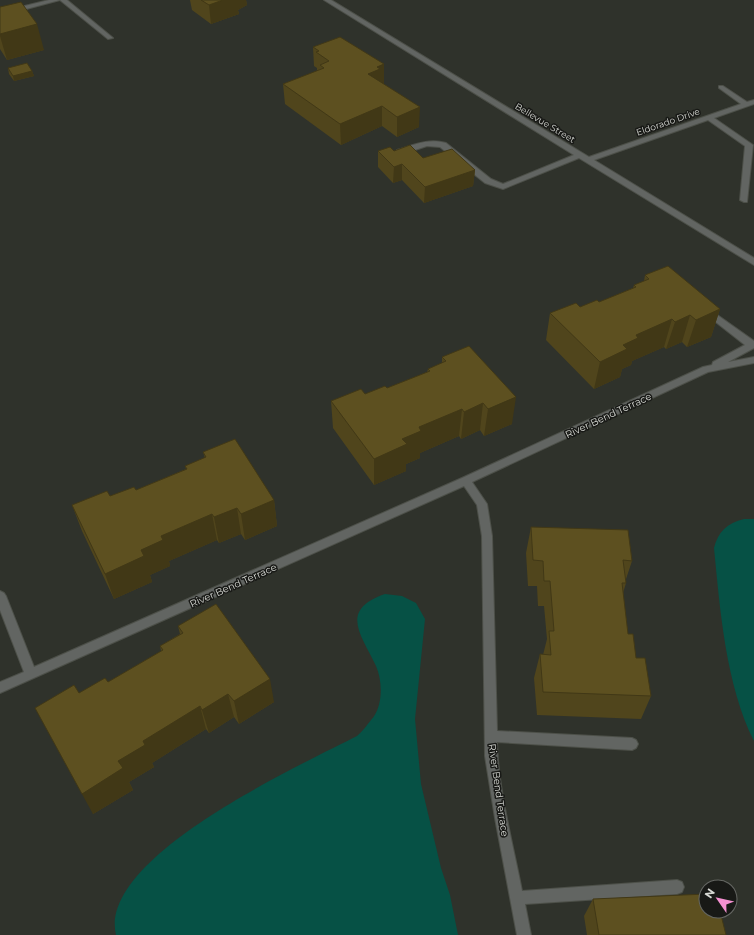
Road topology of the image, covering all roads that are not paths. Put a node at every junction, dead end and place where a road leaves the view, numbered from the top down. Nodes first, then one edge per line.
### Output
1 (57, 0) edge
2 (62, 0) edge
3 (326, 0) edge
4 (0, 14) edge
5 (110, 38) dead end
6 (721, 87) dead end
7 (754, 102) edge
8 (746, 105) junction
9 (709, 118) junction
10 (751, 144) edge
11 (580, 155) junction
12 (389, 156) edge
13 (588, 160) junction
14 (744, 200) dead end
15 (754, 262) edge
16 (698, 304) edge
17 (753, 344) edge
18 (754, 360) edge
19 (706, 369) junction
20 (466, 482) junction
21 (0, 596) edge
22 (31, 674) junction
23 (0, 688) edge
24 (491, 736) junction
25 (632, 744) dead end
26 (677, 887) dead end
27 (517, 898) junction
28 (524, 935) edge

1 - 4 street
2 - 5 street
3 - 11 street, Bellevue Street
6 - 8 street
7 - 8 street, Eldorado Drive
8 - 9 street, Eldorado Drive
9 - 10 street
9 - 13 street, Eldorado Drive
10 - 14 street
11 - 12 street
11 - 13 street, Bellevue Street
13 - 15 street, Bellevue Street
16 - 17 street
17 - 19 street
18 - 19 street, River Bend Terrace
19 - 20 street, River Bend Terrace
20 - 22 street, River Bend Terrace
20 - 24 street, River Bend Terrace
21 - 22 street
22 - 23 street, River Bend Terrace
24 - 25 street
24 - 27 street, River Bend Terrace
26 - 27 street
27 - 28 street, River Bend Terrace

